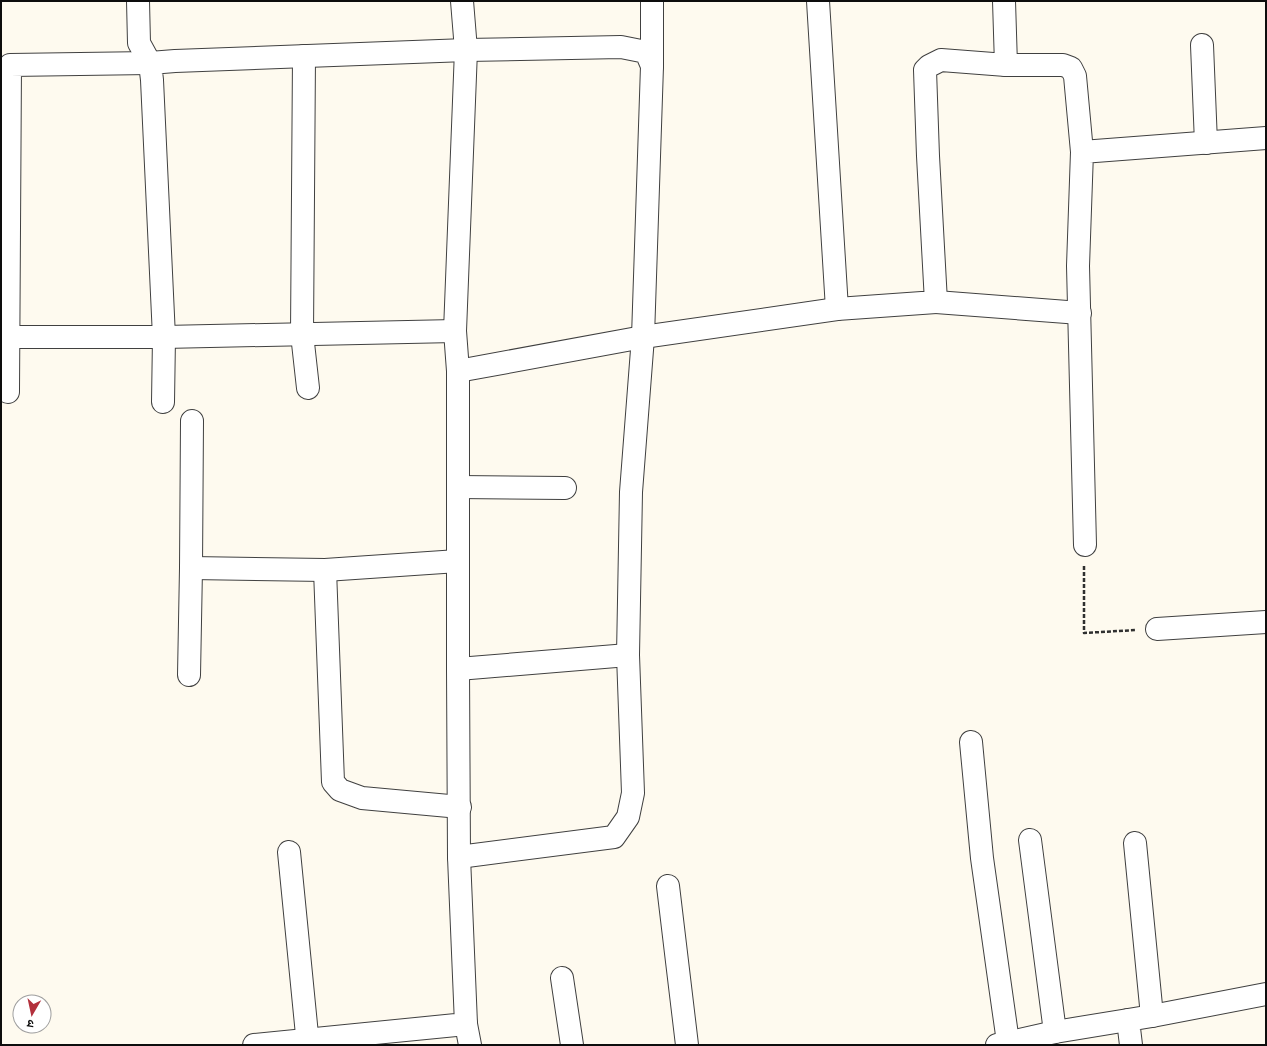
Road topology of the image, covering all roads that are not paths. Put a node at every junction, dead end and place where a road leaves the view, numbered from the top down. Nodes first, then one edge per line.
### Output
1 (138, 1) edge
2 (462, 1) edge
3 (652, 1) edge
4 (818, 1) edge
5 (1004, 1) edge
6 (1202, 45) dead end
7 (466, 50) junction
8 (304, 56) junction
9 (150, 63) junction
10 (1006, 65) junction
11 (652, 66) junction
12 (5, 126) edge
13 (1266, 138) edge
14 (1206, 143) junction
15 (1082, 152) junction
16 (936, 302) junction
17 (837, 309) junction
18 (1080, 313) junction
19 (455, 331) junction
20 (302, 334) junction
21 (5, 337) edge
22 (164, 337) junction
23 (643, 337) junction
24 (458, 371) junction
25 (308, 388) dead end
26 (8, 392) dead end
27 (163, 402) dead end
28 (192, 422) dead end
29 (458, 487) junction
30 (564, 488) dead end
31 (1084, 545) road end
32 (458, 561) junction
33 (191, 568) junction
34 (325, 570) junction
35 (1266, 622) edge
36 (1157, 629) road end
37 (628, 655) junction
38 (458, 669) junction
39 (189, 675) dead end
40 (972, 742) dead end
41 (460, 807) junction
42 (1030, 840) dead end
43 (1135, 843) dead end
44 (289, 852) dead end
45 (459, 857) junction
46 (668, 886) dead end
47 (562, 978) dead end
48 (1266, 994) edge
49 (1152, 1016) junction
50 (1128, 1020) junction
51 (466, 1024) junction
52 (1054, 1032) junction
53 (308, 1042) edge
54 (1003, 1044) edge
55 (254, 1045) edge
56 (470, 1045) edge
57 (572, 1045) edge
58 (687, 1045) edge
59 (1132, 1045) edge

1 - 9 street
2 - 7 street
3 - 11 street
4 - 17 street
5 - 10 street
6 - 14 street
7 - 8 street
7 - 11 street
7 - 19 street
8 - 9 street
8 - 20 street
9 - 12 street
9 - 22 street
10 - 15 street
10 - 16 street
11 - 23 street
12 - 21 street
13 - 14 street
14 - 15 street
15 - 18 street
16 - 17 street
16 - 18 street
17 - 23 street
18 - 31 street
19 - 20 street
19 - 24 street
20 - 22 street
20 - 25 street
21 - 22 street
21 - 26 street
22 - 27 street
23 - 24 street
23 - 37 street
24 - 29 street
28 - 33 street
29 - 30 street
29 - 32 street
32 - 34 street
32 - 38 street
33 - 34 street
33 - 39 street
34 - 41 street
35 - 36 street
37 - 38 street
37 - 45 street
38 - 41 street
40 - 54 street
41 - 45 street
42 - 52 street
43 - 49 street
44 - 53 street
45 - 51 street
46 - 58 street
47 - 57 street
48 - 49 street
49 - 50 street
50 - 52 street
50 - 59 street
51 - 53 street
51 - 56 street
52 - 54 street
53 - 55 street

